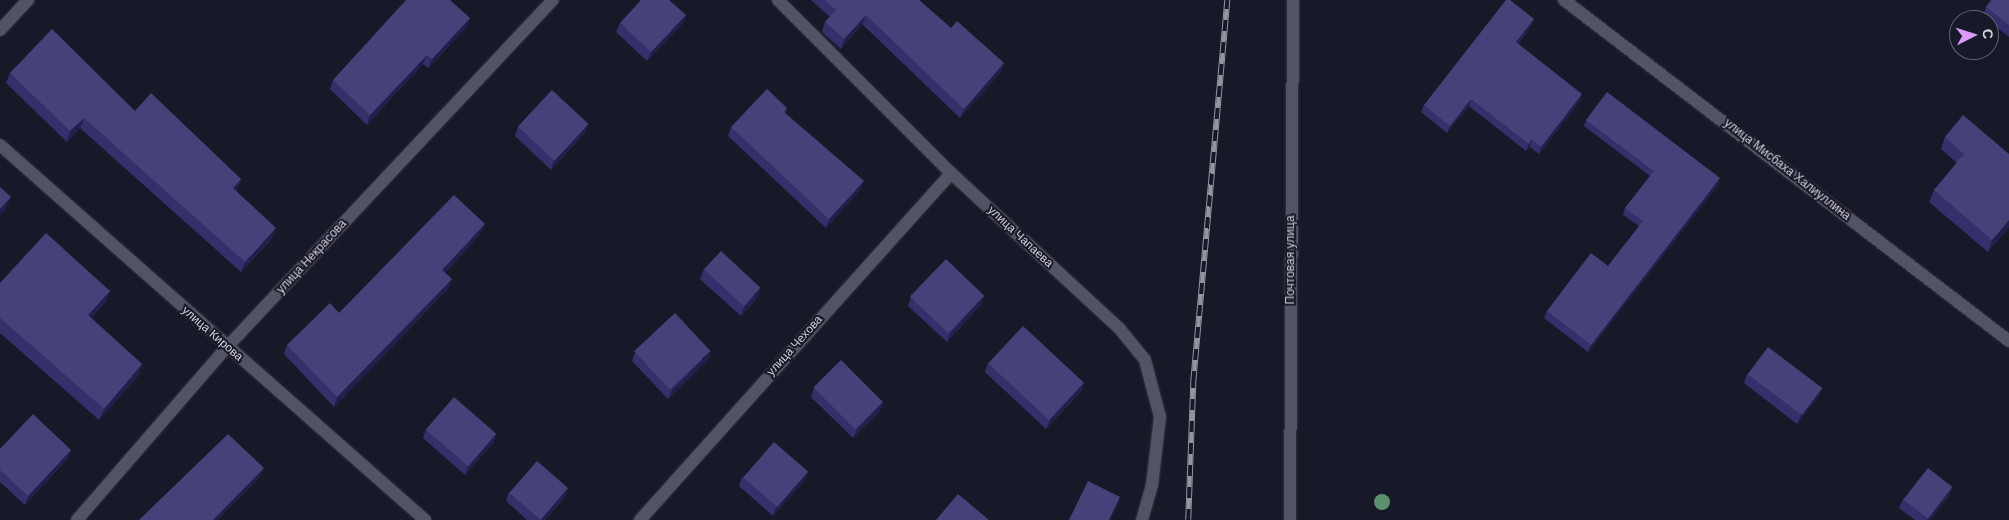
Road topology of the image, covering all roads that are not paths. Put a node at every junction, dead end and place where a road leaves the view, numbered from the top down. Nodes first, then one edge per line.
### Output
1 (28, 0) edge
2 (553, 0) edge
3 (778, 0) edge
4 (1293, 0) edge
5 (1564, 0) edge
6 (0, 30) edge
7 (0, 146) edge
8 (951, 173) junction
9 (2009, 341) edge
10 (227, 347) junction
11 (77, 520) edge
12 (425, 520) edge
13 (640, 520) edge
14 (1142, 520) edge
15 (1290, 520) edge

1 - 6 street
2 - 10 street, улица Некрасова
3 - 8 street, улица Чапаева
4 - 15 street, Почтовая улица
5 - 9 street, улица Мисбаха Халиуллина
7 - 10 street, улица Кирова
8 - 13 street, улица Чехова
8 - 14 street, улица Чапаева
10 - 11 street, улица Некрасова
10 - 12 street, улица Кирова

